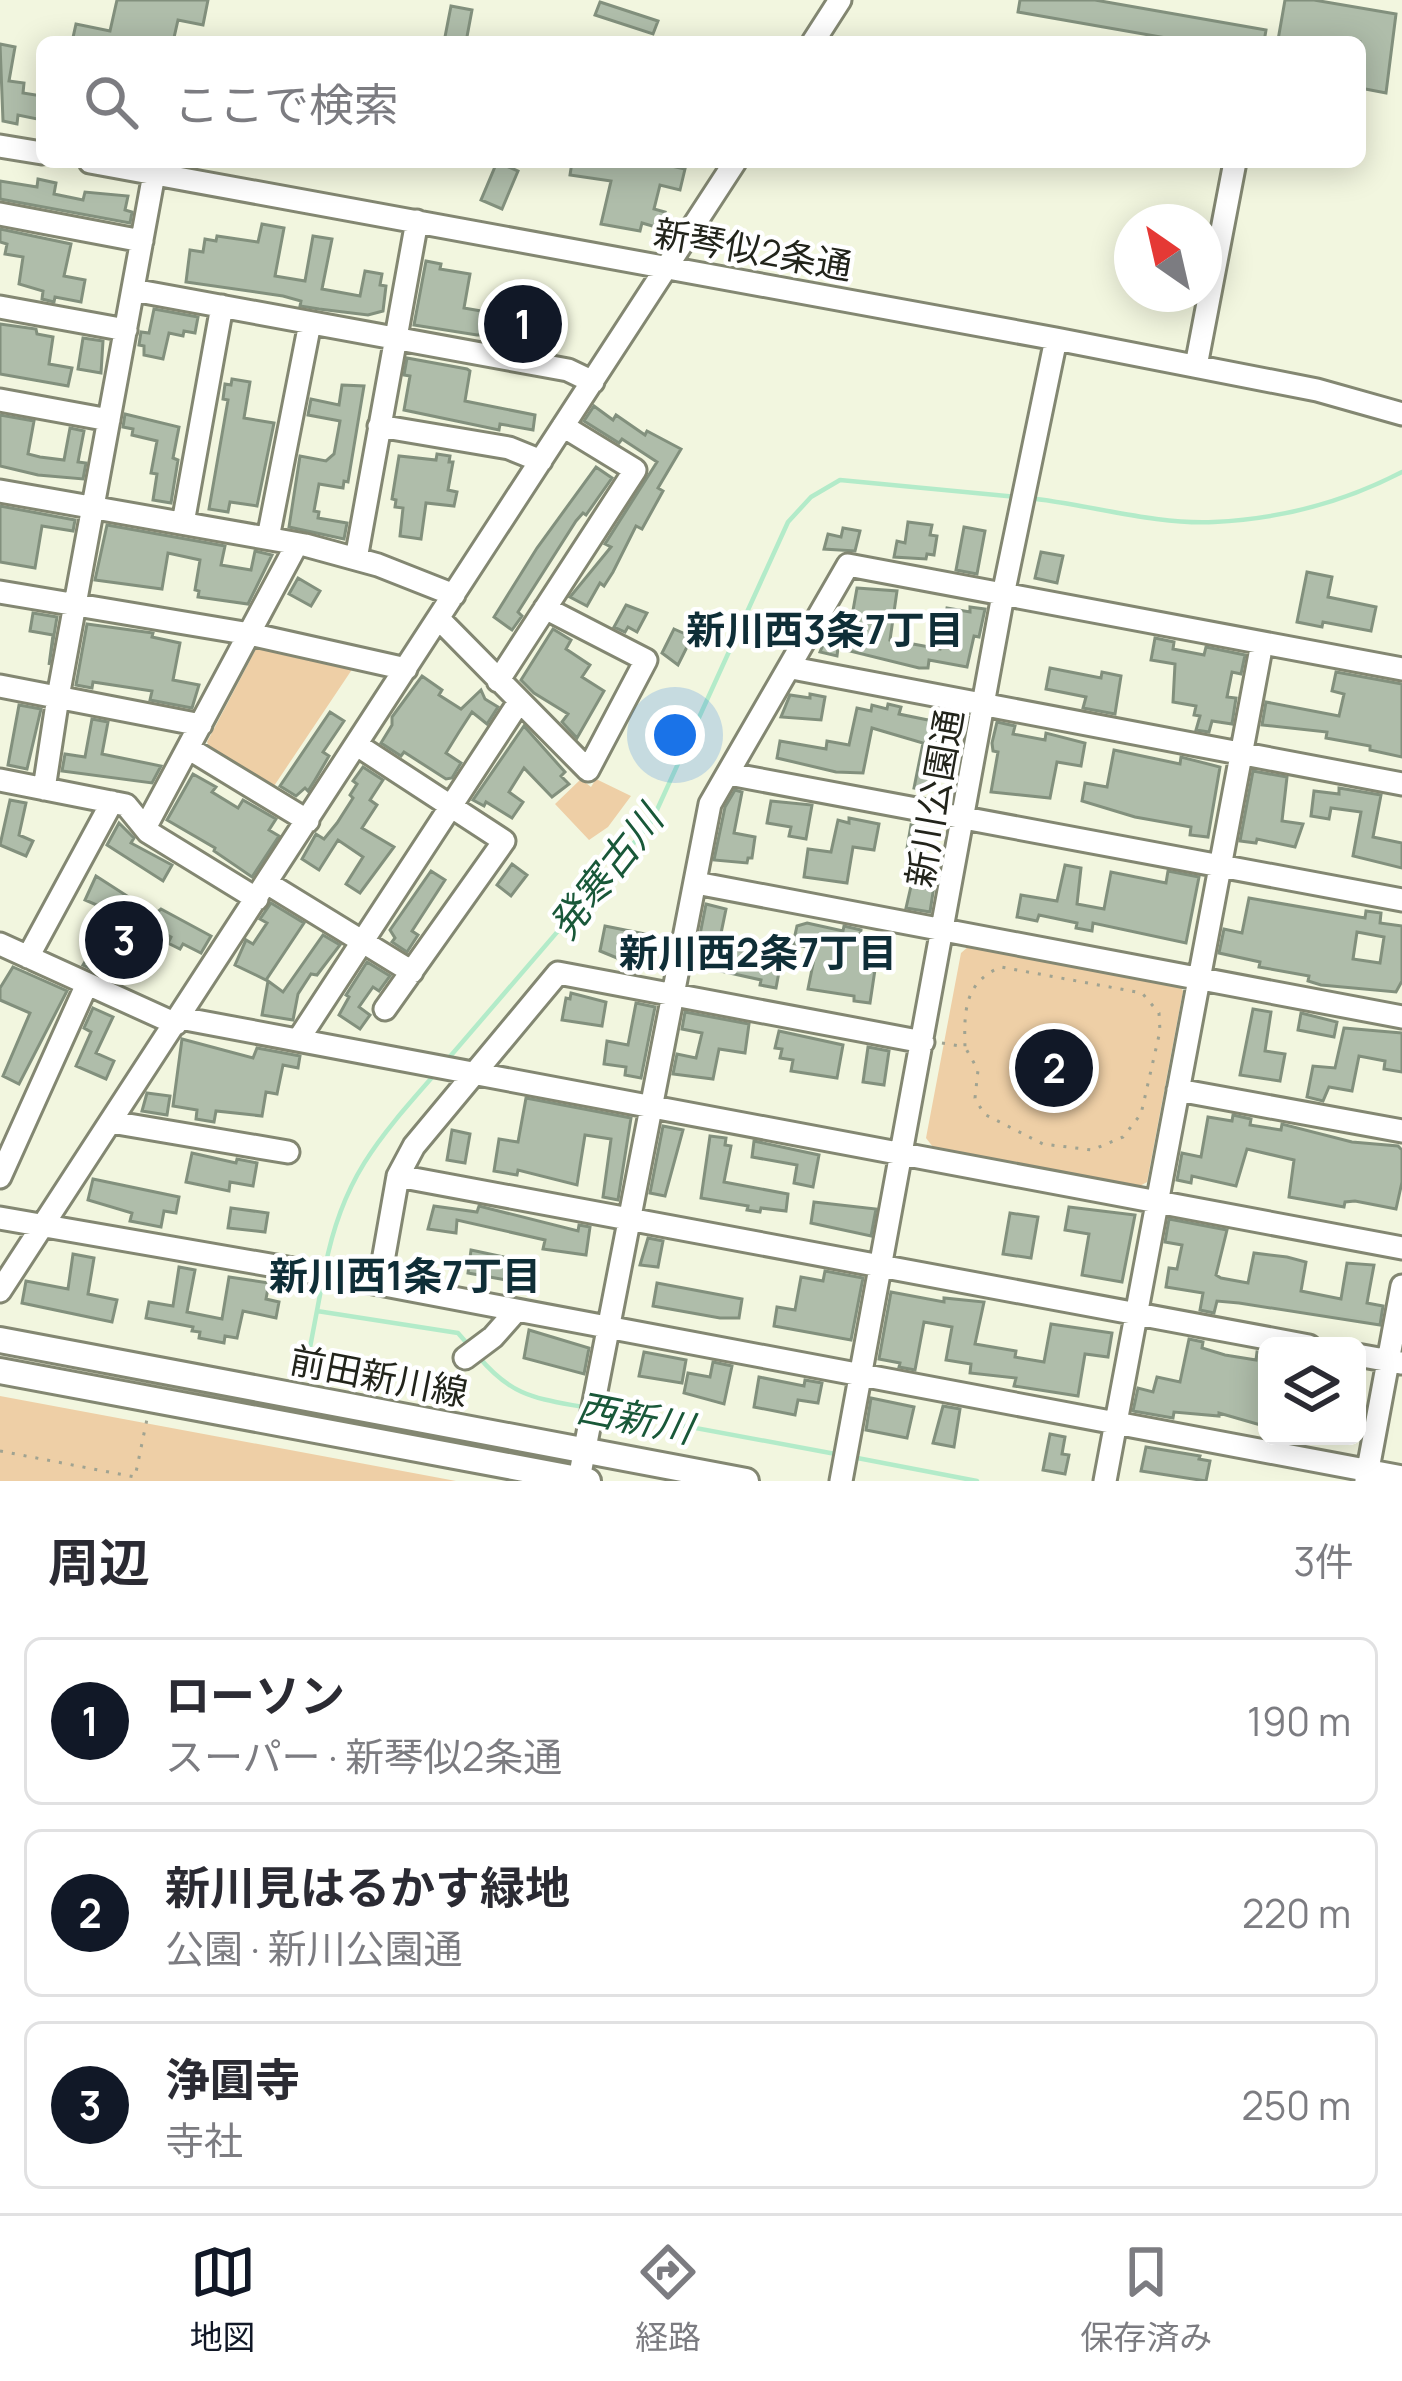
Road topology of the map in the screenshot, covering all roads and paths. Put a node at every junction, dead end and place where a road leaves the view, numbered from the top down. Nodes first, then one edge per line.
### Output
1 (840, 0) edge
2 (817, 36) edge
3 (0, 146) edge
4 (36, 152) edge
5 (122, 168) edge
6 (731, 168) edge
7 (1234, 168) edge
8 (154, 174) junction
9 (0, 214) edge
10 (417, 221) junction
11 (142, 241) junction
12 (667, 266) junction
13 (133, 290) junction
14 (222, 306) junction
15 (0, 307) edge
16 (310, 322) junction
17 (125, 330) junction
18 (394, 338) junction
19 (1056, 339) junction
20 (1196, 366) junction
21 (592, 382) junction
22 (0, 400) edge
23 (1402, 413) edge
24 (109, 420) junction
25 (563, 426) junction
26 (380, 427) junction
27 (541, 461) junction
28 (0, 491) edge
29 (93, 506) junction
30 (183, 523) junction
31 (268, 538) junction
32 (297, 544) junction
33 (356, 559) junction
34 (0, 592) edge
35 (1003, 595) junction
36 (454, 596) junction
37 (74, 606) junction
38 (545, 608) junction
39 (439, 619) junction
40 (250, 634) junction
41 (1262, 643) junction
42 (791, 668) junction
43 (406, 669) junction
44 (1402, 669) edge
45 (498, 681) junction
46 (0, 686) edge
47 (58, 697) junction
48 (519, 702) junction
49 (984, 707) junction
50 (201, 725) junction
51 (357, 745) junction
52 (188, 748) junction
53 (1240, 754) junction
54 (729, 774) junction
55 (0, 781) edge
56 (1402, 784) edge
57 (44, 789) junction
58 (112, 802) junction
59 (450, 805) junction
60 (965, 819) junction
61 (308, 821) junction
62 (146, 829) junction
63 (1218, 866) junction
64 (696, 883) junction
65 (262, 891) junction
66 (1402, 900) edge
67 (945, 930) junction
68 (362, 942) junction
69 (2, 950) edge
70 (28, 957) junction
71 (412, 972) junction
72 (1198, 978) junction
73 (87, 984) junction
74 (673, 994) junction
75 (386, 1009) dead end
76 (1402, 1017) edge
77 (178, 1021) junction
78 (298, 1040) junction
79 (929, 1041) junction
80 (965, 1047) junction
81 (471, 1074) junction
82 (1178, 1090) junction
83 (652, 1107) junction
84 (112, 1122) junction
85 (1402, 1131) edge
86 (1048, 1146) junction
87 (288, 1152) dead end
88 (903, 1154) junction
89 (1046, 1158) dead end
90 (398, 1176) junction
91 (0, 1177) edge
92 (1155, 1202) junction
93 (0, 1218) edge
94 (629, 1220) junction
95 (43, 1226) junction
96 (1402, 1248) edge
97 (881, 1267) junction
98 (380, 1284) junction
99 (1402, 1286) edge
100 (0, 1291) edge
101 (516, 1311) junction
102 (1135, 1313) junction
103 (608, 1330) junction
104 (1262, 1337) edge
105 (0, 1340) edge
106 (467, 1356) dead end
107 (1395, 1362) edge
108 (0, 1371) edge
109 (862, 1377) junction
110 (152, 1400) junction
111 (1115, 1424) junction
112 (0, 1451) edge
113 (586, 1452) junction
114 (843, 1473) edge
115 (1367, 1476) edge
116 (1402, 1477) edge
117 (584, 1480) edge
118 (746, 1481) edge
119 (1105, 1481) edge

1 - 2 street
3 - 4 street
5 - 8 street, 新琴似2条通
6 - 12 street
7 - 20 street
8 - 10 street, 新琴似2条通
8 - 11 street
9 - 11 street
10 - 12 street, 新琴似2条通
10 - 18 street
11 - 13 street
12 - 19 street, 新琴似2条通
12 - 21 street
13 - 14 street
13 - 17 street
14 - 16 street
14 - 30 street
15 - 17 street
16 - 18 street
16 - 31 street
17 - 24 street
18 - 21 street
18 - 26 street
19 - 20 street, 新琴似2条通
19 - 35 street, 新川公園通
20 - 23 street, 新琴似2条通
21 - 25 street
22 - 24 street
24 - 29 street
25 - 27 street
25 - 38 street
26 - 27 street
26 - 33 street
27 - 36 street
28 - 29 street
29 - 30 street
29 - 37 street
30 - 31 street
31 - 32 street
32 - 33 street
32 - 40 street
33 - 36 street
34 - 37 street
35 - 41 street
35 - 42 street
35 - 49 street, 新川公園通
36 - 39 street
37 - 40 street
37 - 47 street
38 - 45 street
38 - 48 street
39 - 43 street
39 - 45 street
40 - 43 street
40 - 50 street
41 - 44 street
41 - 53 street
42 - 49 street
42 - 54 street
43 - 51 street
45 - 48 street
46 - 47 street
47 - 50 street
47 - 57 street
48 - 59 street
49 - 53 street
49 - 60 street, 新川公園通
50 - 52 street
51 - 59 street
51 - 61 street
52 - 61 street
52 - 62 street
53 - 56 street
53 - 63 street
54 - 60 street
54 - 64 street
55 - 57 street
57 - 58 street
58 - 62 street
58 - 70 street
59 - 68 street
59 - 71 street
60 - 63 street
60 - 67 street, 新川公園通
61 - 65 street
62 - 65 street
63 - 66 street
63 - 72 street
64 - 67 street
64 - 74 street
65 - 68 street
65 - 77 street
67 - 72 street
67 - 79 street, 新川公園通
68 - 71 street
68 - 78 street
69 - 70 street
70 - 73 street
71 - 75 street
72 - 76 street
72 - 82 street
73 - 77 street
73 - 91 street
74 - 79 street
74 - 81 street
74 - 83 street
77 - 78 street
77 - 84 street
78 - 81 street
79 - 80 path
79 - 88 street, 新川公園通
80 - 86 path
80 - 86 path
81 - 83 street
81 - 90 street
82 - 85 street
82 - 92 street
83 - 88 street
83 - 94 street
84 - 87 street
84 - 95 street
86 - 89 path
88 - 92 street
88 - 97 street, 新川公園通
90 - 94 street
90 - 98 street
92 - 96 street
92 - 102 street
93 - 95 street
94 - 97 street
94 - 103 street
95 - 98 street
95 - 100 street
97 - 102 street
97 - 109 street, 新川公園通
98 - 101 street
99 - 107 street
101 - 103 street
101 - 106 street
102 - 104 street
102 - 111 street
103 - 109 street
103 - 113 street
105 - 113 main road, 前田新川線
107 - 115 street
108 - 110 main road, 前田新川線
109 - 111 street
109 - 114 street, 新川公園通
110 - 112 path
110 - 117 main road, 前田新川線
111 - 115 street
111 - 119 street
113 - 117 street
113 - 118 main road, 前田新川線
115 - 116 street

